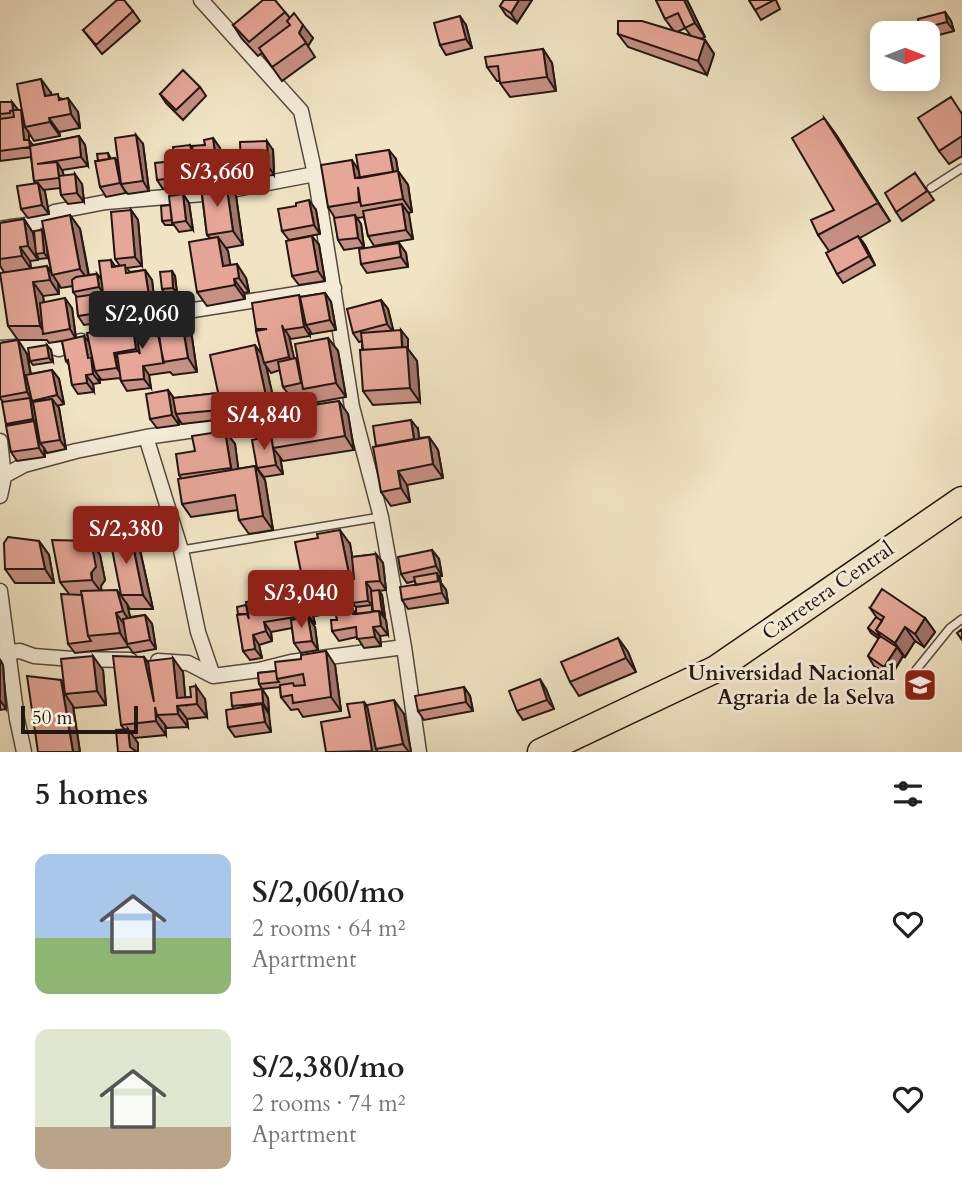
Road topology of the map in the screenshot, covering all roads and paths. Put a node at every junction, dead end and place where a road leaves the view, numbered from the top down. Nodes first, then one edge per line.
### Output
1 (201, 0) edge
2 (962, 168) edge
3 (315, 174) junction
4 (931, 188) dead end
5 (0, 229) edge
6 (334, 288) junction
7 (123, 326) edge
8 (98, 335) edge
9 (0, 348) edge
10 (297, 415) edge
11 (146, 437) junction
12 (0, 441) edge
13 (2, 477) edge
14 (0, 496) edge
15 (962, 500) edge
16 (381, 517) junction
17 (181, 550) junction
18 (0, 591) edge
19 (962, 619) edge
20 (404, 647) junction
21 (5, 653) edge
22 (916, 670) dead end
23 (213, 676) junction
24 (24, 752) edge
25 (419, 752) edge
26 (541, 752) edge

1 - 3 street
2 - 4 lane
3 - 5 street
3 - 6 street
6 - 7 street
6 - 16 street
8 - 9 street
10 - 11 street
11 - 13 street
11 - 17 street
12 - 13 street
13 - 14 street
15 - 26 highway, Carretera Central
16 - 17 lane
16 - 20 street
17 - 23 street
18 - 21 street
19 - 22 lane
20 - 23 street
20 - 25 street
21 - 23 street
21 - 24 street

